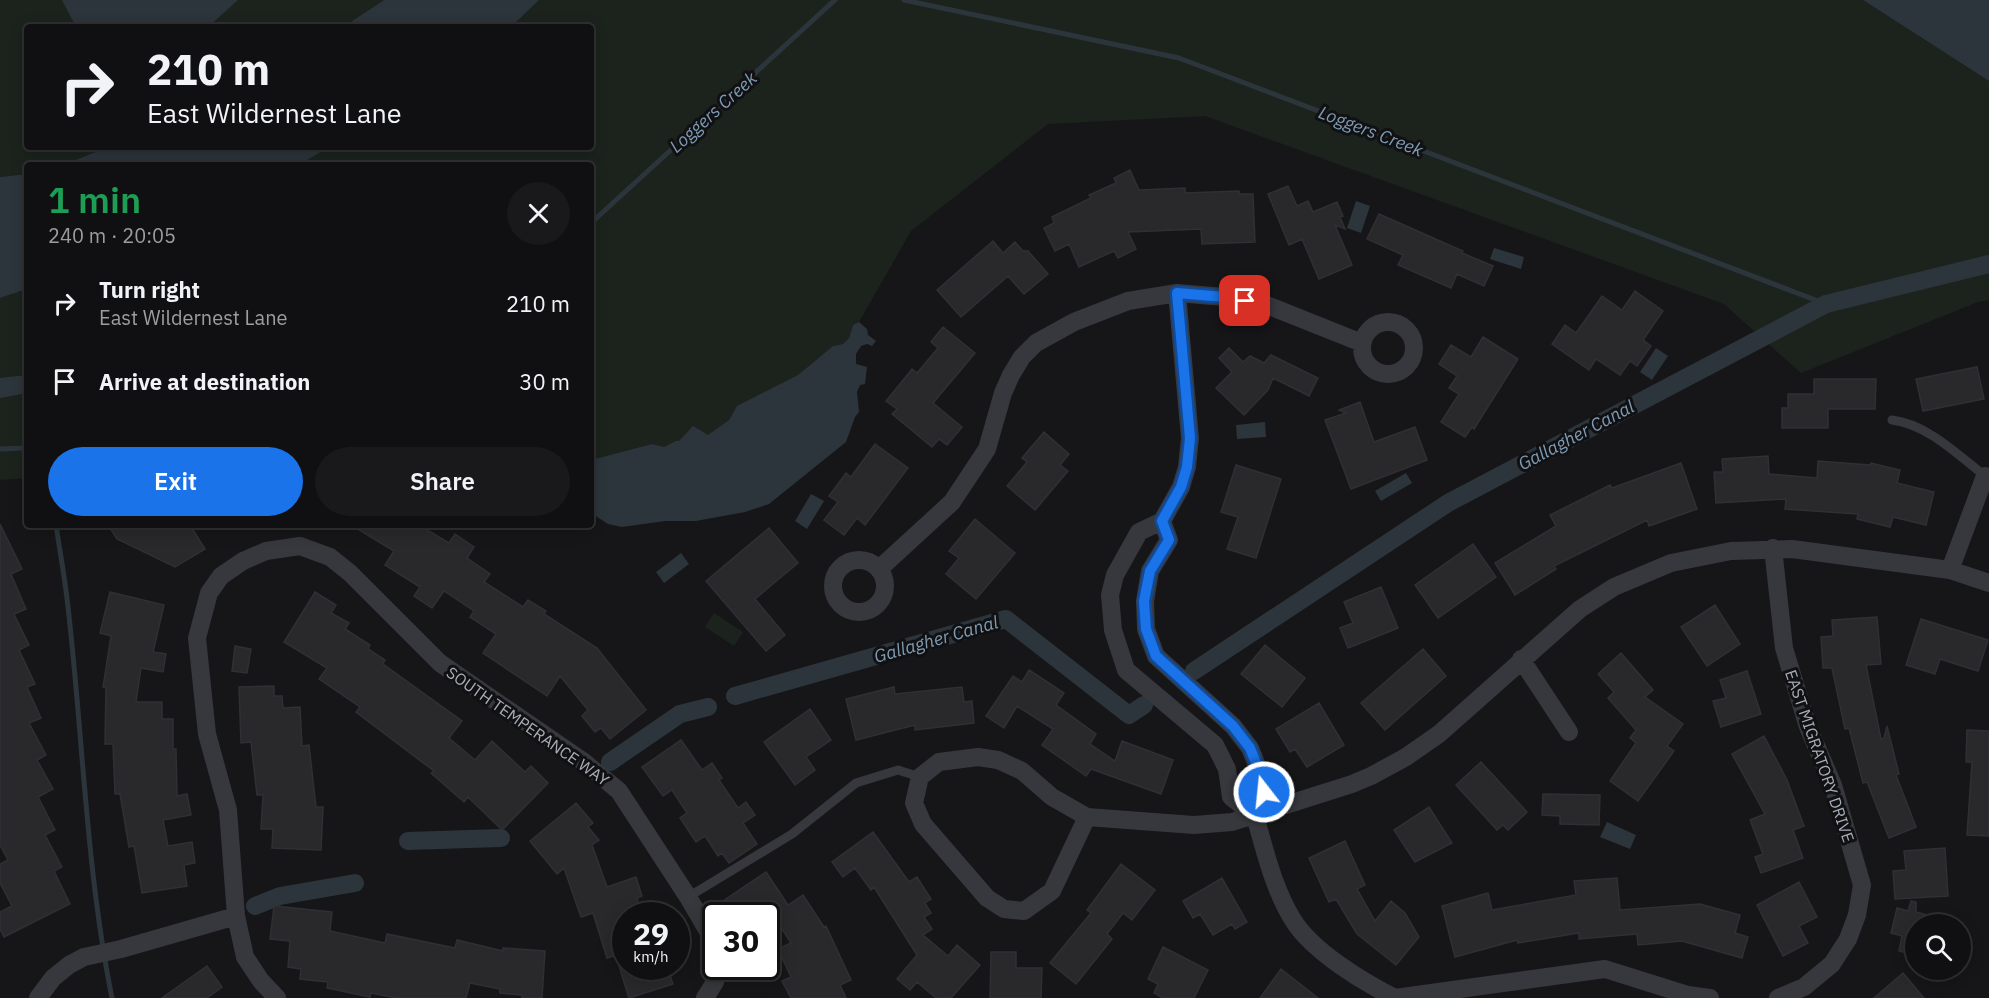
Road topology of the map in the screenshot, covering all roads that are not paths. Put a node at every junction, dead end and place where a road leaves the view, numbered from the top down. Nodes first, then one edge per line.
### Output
1 (1177, 293) junction
2 (1362, 343) dead end
3 (1892, 420) dead end
4 (1985, 476) joint
5 (1162, 521) junction
6 (1773, 548) junction
7 (879, 569) dead end
8 (1950, 570) junction
9 (1989, 583) edge
10 (1521, 659) junction
11 (1569, 732) dead end
12 (920, 777) junction
13 (1256, 816) junction
14 (1087, 817) junction
15 (688, 897) junction
16 (236, 916) junction
17 (702, 921) edge
18 (38, 998) edge
19 (277, 998) edge
20 (1710, 998) edge
21 (1778, 998) edge

1 - 2 street
1 - 5 street
1 - 7 street
3 - 4 lane
4 - 8 street
5 - 13 street
5 - 13 street
6 - 8 street
6 - 10 street
6 - 21 street, EAST MIGRATORY DRIVE
8 - 9 street
10 - 11 street
10 - 13 street
12 - 14 street
12 - 14 street
12 - 15 lane
13 - 14 street
13 - 20 street
15 - 16 street, SOUTH TEMPERANCE WAY
15 - 17 street, SOUTH TEMPERANCE WAY
16 - 18 street
16 - 19 street

